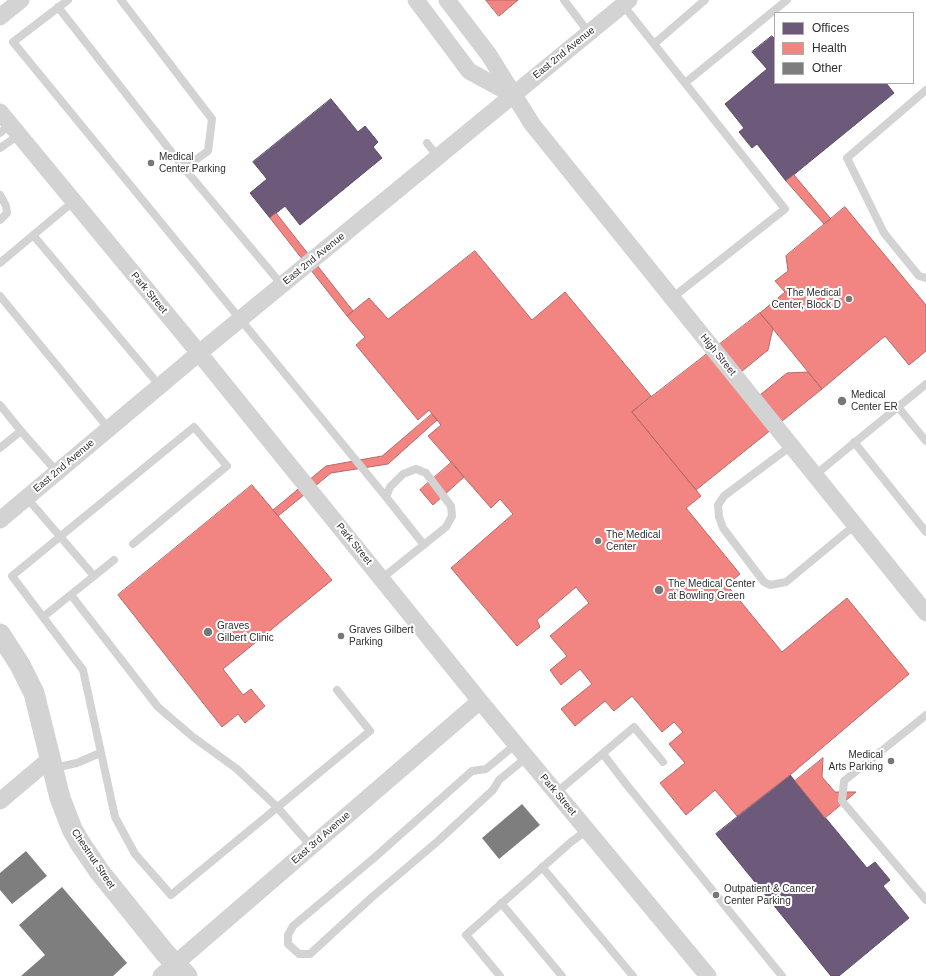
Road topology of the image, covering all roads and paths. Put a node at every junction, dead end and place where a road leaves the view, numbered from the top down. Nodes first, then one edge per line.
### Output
1 (68, 0) edge
2 (121, 0) edge
3 (416, 0) edge
4 (447, 0) edge
5 (564, 0) edge
6 (705, 0) edge
7 (787, 0) edge
8 (626, 3) edge
9 (58, 7) junction
10 (590, 33) junction
11 (654, 44) junction
12 (685, 83) junction
13 (926, 90) edge
14 (513, 95) junction
15 (8, 126) edge
16 (427, 143) dead end
17 (0, 148) edge
18 (438, 157) junction
19 (184, 168) junction
20 (0, 195) edge
21 (74, 201) junction
22 (0, 220) edge
23 (33, 235) junction
24 (0, 263) edge
25 (926, 278) edge
26 (282, 285) junction
27 (0, 296) edge
28 (672, 298) junction
29 (241, 319) junction
30 (199, 353) junction
31 (926, 384) edge
32 (160, 386) junction
33 (0, 405) edge
34 (898, 407) junction
35 (109, 429) junction
36 (21, 431) junction
37 (926, 441) edge
38 (854, 442) junction
39 (792, 446) junction
40 (0, 448) edge
41 (57, 472) junction
42 (815, 475) junction
43 (386, 497) junction
44 (27, 498) junction
45 (0, 520) edge
46 (855, 525) junction
47 (926, 532) edge
48 (59, 537) junction
49 (133, 544) dead end
50 (424, 545) junction
51 (114, 560) dead end
52 (94, 576) junction
53 (382, 578) junction
54 (71, 595) junction
55 (926, 613) edge
56 (43, 618) junction
57 (0, 634) edge
58 (337, 690) dead end
59 (480, 701) junction
60 (926, 715) edge
61 (516, 744) junction
62 (100, 753) junction
63 (603, 754) junction
64 (527, 758) junction
65 (663, 762) dead end
66 (52, 763) junction
67 (556, 793) junction
68 (0, 801) edge
69 (277, 807) junction
70 (587, 830) junction
71 (311, 846) junction
72 (542, 867) junction
73 (926, 900) edge
74 (501, 903) junction
75 (174, 972) edge
76 (500, 976) edge
77 (562, 976) edge
78 (633, 976) edge
79 (708, 976) edge
80 (782, 976) edge

1 - 9 lane
2 - 19 lane
3 - 14 street
4 - 14 street, High Street
5 - 10 lane
6 - 11 lane
7 - 12 lane
8 - 10 street, East 2nd Avenue
8 - 11 lane
9 - 19 lane
9 - 29 lane
10 - 14 street, East 2nd Avenue
11 - 12 lane
12 - 28 lane
13 - 25 lane
14 - 18 street, East 2nd Avenue
14 - 28 street, High Street
15 - 17 lane
15 - 21 street, Park Street
16 - 18 lane
18 - 26 street, East 2nd Avenue
19 - 26 lane
20 - 22 lane
21 - 23 lane
21 - 30 street, Park Street
23 - 24 lane
23 - 32 lane
26 - 29 street, East 2nd Avenue
27 - 35 lane
28 - 39 street, High Street
29 - 30 street, East 2nd Avenue
29 - 43 lane
30 - 32 street, East 2nd Avenue
30 - 53 street, Park Street
31 - 34 lane
32 - 35 street, East 2nd Avenue
33 - 36 lane
34 - 37 lane
34 - 38 lane
35 - 41 street, East 2nd Avenue
36 - 40 lane
36 - 41 lane
38 - 42 lane
38 - 47 lane
39 - 42 street, High Street
39 - 46 lane
41 - 44 street, East 2nd Avenue
42 - 46 street, High Street
43 - 50 lane
43 - 50 lane
44 - 45 street, East 2nd Avenue
44 - 48 lane
46 - 55 street, High Street
48 - 49 lane
48 - 52 lane
48 - 56 lane
50 - 53 lane
51 - 52 lane
52 - 54 lane
53 - 59 street, Park Street
54 - 56 lane
54 - 69 lane
56 - 62 lane
57 - 66 street, Chestnut Street
58 - 69 lane
59 - 61 street, Park Street
59 - 71 street, East 3rd Avenue
60 - 73 lane
61 - 64 street, Park Street
61 - 64 lane
62 - 66 lane
62 - 69 lane
63 - 65 lane
63 - 67 lane
63 - 80 lane
64 - 67 street, Park Street
66 - 68 street
66 - 75 street, Chestnut Street
67 - 70 street, Park Street
69 - 71 lane
70 - 72 lane
70 - 79 street, Park Street
71 - 75 street, East 3rd Avenue
72 - 74 lane
72 - 78 lane
74 - 76 lane
74 - 77 lane

